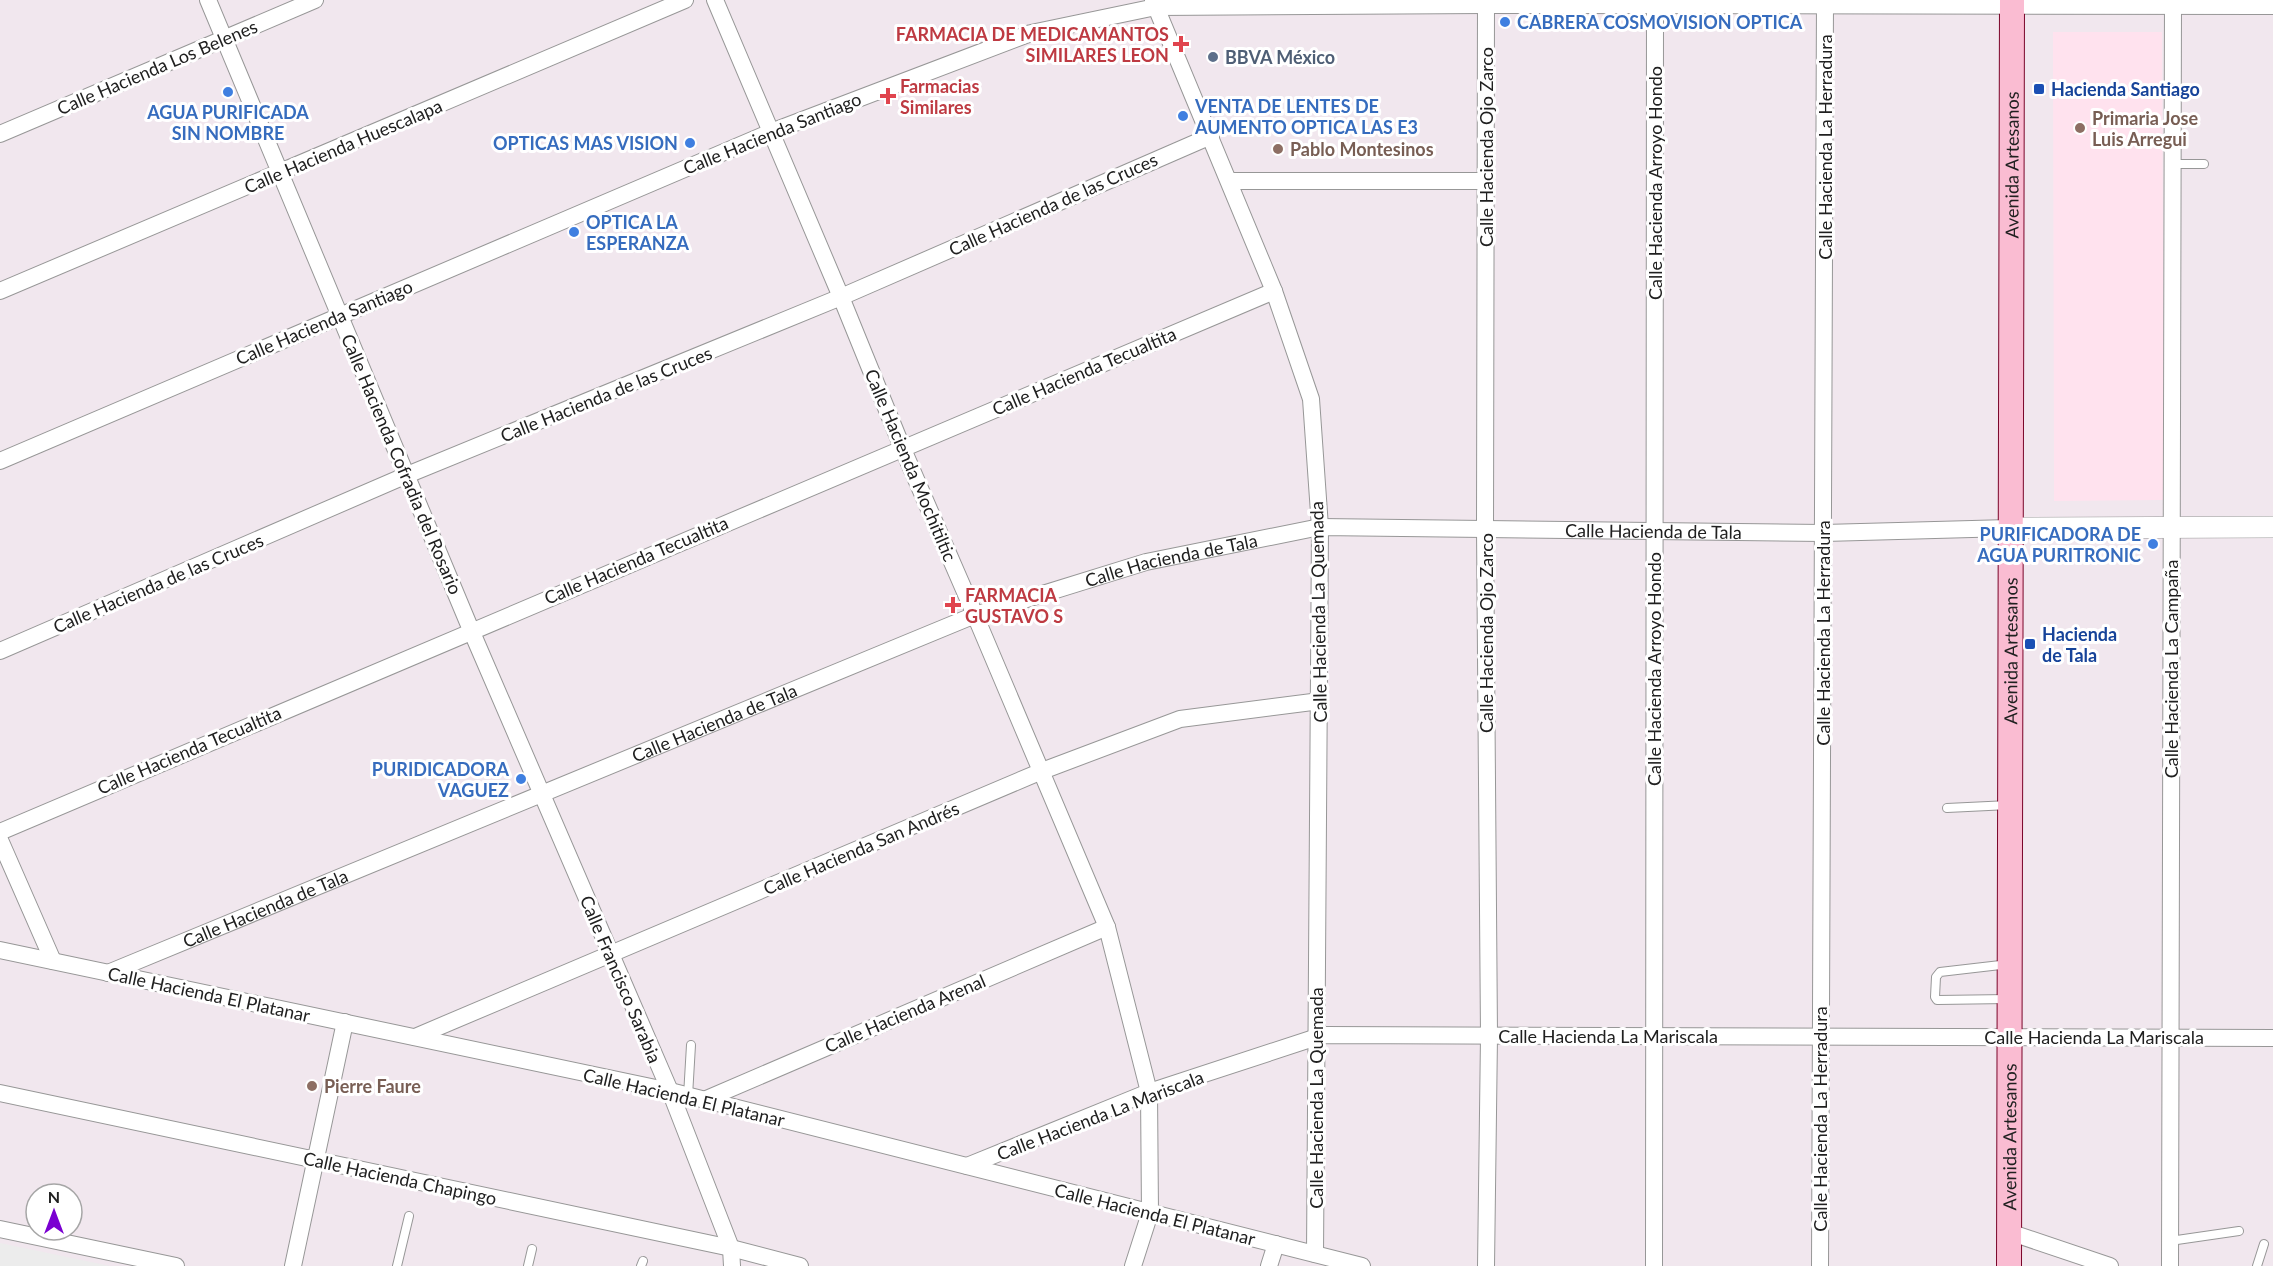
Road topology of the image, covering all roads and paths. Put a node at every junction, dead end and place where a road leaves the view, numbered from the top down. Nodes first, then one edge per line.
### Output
1 (208, 0) edge
2 (315, 0) edge
3 (685, 0) edge
4 (715, 0) edge
5 (1486, 2) edge
6 (1655, 2) edge
7 (1331, 3) edge
8 (1825, 3) edge
9 (2012, 3) edge
10 (2173, 3) edge
11 (1155, 4) edge
12 (2273, 6) edge
13 (225, 38) junction
14 (771, 132) junction
15 (0, 134) edge
16 (1211, 136) junction
17 (2173, 164) junction
18 (2204, 164) dead end
19 (281, 173) junction
20 (1230, 182) junction
21 (1486, 182) junction
22 (0, 291) edge
23 (1274, 291) junction
24 (841, 297) junction
25 (340, 315) junction
26 (902, 447) junction
27 (0, 461) edge
28 (407, 476) junction
29 (2171, 526) junction
30 (1320, 527) junction
31 (2273, 527) edge
32 (1485, 528) junction
33 (2009, 528) junction
34 (1654, 531) junction
35 (1824, 533) junction
36 (975, 615) junction
37 (471, 630) junction
38 (0, 651) edge
39 (1320, 701) junction
40 (1042, 771) junction
41 (543, 794) junction
42 (2009, 805) junction
43 (1947, 808) dead end
44 (0, 831) edge
45 (0, 840) edge
46 (1107, 927) junction
47 (0, 950) edge
48 (610, 954) junction
49 (53, 961) junction
50 (2009, 964) junction
51 (108, 973) junction
52 (2009, 999) junction
53 (345, 1022) junction
54 (1489, 1036) junction
55 (1655, 1036) junction
56 (1820, 1036) junction
57 (415, 1037) junction
58 (2009, 1037) junction
59 (2171, 1037) junction
60 (1316, 1038) junction
61 (2273, 1038) edge
62 (691, 1045) dead end
63 (670, 1091) junction
64 (1149, 1092) junction
65 (0, 1093) edge
66 (696, 1098) junction
67 (316, 1160) junction
68 (968, 1166) junction
69 (1150, 1213) junction
70 (409, 1216) dead end
71 (0, 1229) edge
72 (2239, 1231) dead end
73 (2009, 1232) junction
74 (2170, 1241) junction
75 (1276, 1244) junction
76 (2264, 1244) dead end
77 (731, 1248) junction
78 (532, 1249) dead end
79 (1315, 1254) junction
80 (134, 1262) edge
81 (777, 1263) edge
82 (176, 1266) edge
83 (293, 1266) edge
84 (397, 1266) edge
85 (528, 1266) edge
86 (732, 1266) edge
87 (800, 1266) edge
88 (1133, 1266) edge
89 (1269, 1266) edge
90 (1362, 1266) edge
91 (1486, 1266) edge
92 (1654, 1266) edge
93 (1820, 1266) edge
94 (2009, 1266) edge
95 (2110, 1266) edge
96 (2170, 1266) edge
97 (2258, 1266) edge

1 - 13 street, Calle Hacienda Cofradia del Rosario
2 - 13 street, Calle Hacienda Los Belenes
3 - 19 street, Calle Hacienda Huescalapa
4 - 14 street, Calle Hacienda Mochitiltic
5 - 6 street, Calle Hacienda Santiago
5 - 7 street, Calle Hacienda Santiago
5 - 21 street, Calle Hacienda Ojo Zarco
6 - 8 street, Calle Hacienda Santiago
6 - 34 street, Calle Hacienda Arroyo Hondo
7 - 11 street, Calle Hacienda Santiago
8 - 9 street, Calle Hacienda Santiago
8 - 35 street, Calle Hacienda La Herradura
9 - 10 street, Calle Hacienda Santiago
9 - 33 main road, Avenida Artesanos
10 - 12 street, Calle Hacienda Santiago
10 - 17 street, Calle Hacienda La Campaña
11 - 14 street, Calle Hacienda Santiago
11 - 16 street, Calle Hacienda La Quemada
13 - 15 street, Calle Hacienda Los Belenes
13 - 19 street, Calle Hacienda Cofradia del Rosario
14 - 24 street, Calle Hacienda Mochitiltic
14 - 25 street, Calle Hacienda Santiago
16 - 20 street, Calle Hacienda La Quemada
16 - 24 street, Calle Hacienda de las Cruces
17 - 18 lane
17 - 29 street, Calle Hacienda La Campaña
19 - 22 street, Calle Hacienda Huescalapa
19 - 25 street, Calle Hacienda Cofradia del Rosario
20 - 21 street
20 - 23 street, Calle Hacienda La Quemada
21 - 32 street, Calle Hacienda Ojo Zarco
23 - 26 street, Calle Hacienda Tecualtita
23 - 30 street, Calle Hacienda La Quemada
24 - 26 street, Calle Hacienda Mochitiltic
24 - 28 street, Calle Hacienda de las Cruces
25 - 27 street, Calle Hacienda Santiago
25 - 28 street, Calle Hacienda Cofradia del Rosario
26 - 36 street, Calle Hacienda Mochitiltic
26 - 37 street, Calle Hacienda Tecualtita
28 - 37 street, Calle Hacienda Cofradia del Rosario
28 - 38 street, Calle Hacienda de las Cruces
29 - 31 street, Calle Hacienda de Tala
29 - 33 street, Calle Hacienda de Tala
29 - 59 street, Calle Hacienda La Campaña
30 - 32 street, Calle Hacienda de Tala
30 - 36 street, Calle Hacienda de Tala
30 - 39 street, Calle Hacienda La Quemada
32 - 34 street, Calle Hacienda de Tala
32 - 54 street, Calle Hacienda Ojo Zarco
33 - 35 street, Calle Hacienda de Tala
33 - 42 main road, Avenida Artesanos
34 - 35 street, Calle Hacienda de Tala
34 - 55 street, Calle Hacienda Arroyo Hondo
35 - 56 street, Calle Hacienda La Herradura
36 - 40 street, Calle Hacienda Mochitiltic
36 - 41 street, Calle Hacienda de Tala
37 - 41 street, Calle Hacienda Cofradia del Rosario
37 - 44 street, Calle Hacienda Tecualtita
39 - 40 street, Calle Hacienda San Andrés
39 - 60 street, Calle Hacienda La Quemada
40 - 46 street, Calle Hacienda Mochitiltic
40 - 48 street, Calle Hacienda San Andrés
41 - 48 street, Calle Francisco Sarabia
41 - 51 street, Calle Hacienda de Tala
42 - 43 lane
42 - 50 main road, Avenida Artesanos
45 - 49 street
46 - 64 street, Calle Hacienda Mochitiltic
46 - 66 street, Calle Hacienda Arenal
47 - 49 street, Calle Hacienda El Platanar
48 - 57 street, Calle Hacienda San Andrés
48 - 63 street, Calle Francisco Sarabia
49 - 51 street, Calle Hacienda El Platanar
50 - 52 main road, Avenida Artesanos
50 - 52 lane
51 - 53 street, Calle Hacienda El Platanar
52 - 58 main road, Avenida Artesanos
53 - 57 street, Calle Hacienda El Platanar
53 - 67 street
54 - 55 street, Calle Hacienda La Mariscala
54 - 60 street, Calle Hacienda La Mariscala
54 - 91 street, Calle Hacienda Ojo Zarco
55 - 56 street, Calle Hacienda La Mariscala
55 - 92 street, Calle Hacienda Arroyo Hondo
56 - 58 street, Calle Hacienda La Mariscala
56 - 93 street, Calle Hacienda La Herradura
57 - 63 street, Calle Hacienda El Platanar
58 - 59 street, Calle Hacienda La Mariscala
58 - 73 main road, Avenida Artesanos
59 - 61 street, Calle Hacienda La Mariscala
59 - 74 street, Calle Hacienda La Campaña
60 - 64 street, Calle Hacienda La Mariscala
60 - 79 street, Calle Hacienda La Quemada
62 - 66 lane
63 - 66 street, Calle Hacienda El Platanar
63 - 77 street, Calle Francisco Sarabia
64 - 68 street, Calle Hacienda La Mariscala
64 - 69 street, Calle Hacienda Mochitiltic
65 - 67 street, Calle Hacienda Chapingo
66 - 68 street, Calle Hacienda El Platanar
67 - 77 street, Calle Hacienda Chapingo
67 - 83 street
68 - 69 street, Calle Hacienda El Platanar
69 - 75 street, Calle Hacienda El Platanar
69 - 88 street, Calle Hacienda Mochitiltic
70 - 84 lane
71 - 80 street
72 - 74 lane
73 - 94 main road, Avenida Artesanos
73 - 95 street
74 - 96 street, Calle Hacienda La Campaña
75 - 79 street, Calle Hacienda El Platanar
75 - 89 street
76 - 97 lane
77 - 81 street, Calle Hacienda Chapingo
77 - 86 street, Calle Francisco Sarabia
78 - 85 lane
79 - 90 street, Calle Hacienda El Platanar
80 - 82 street
81 - 87 street, Calle Hacienda Chapingo

